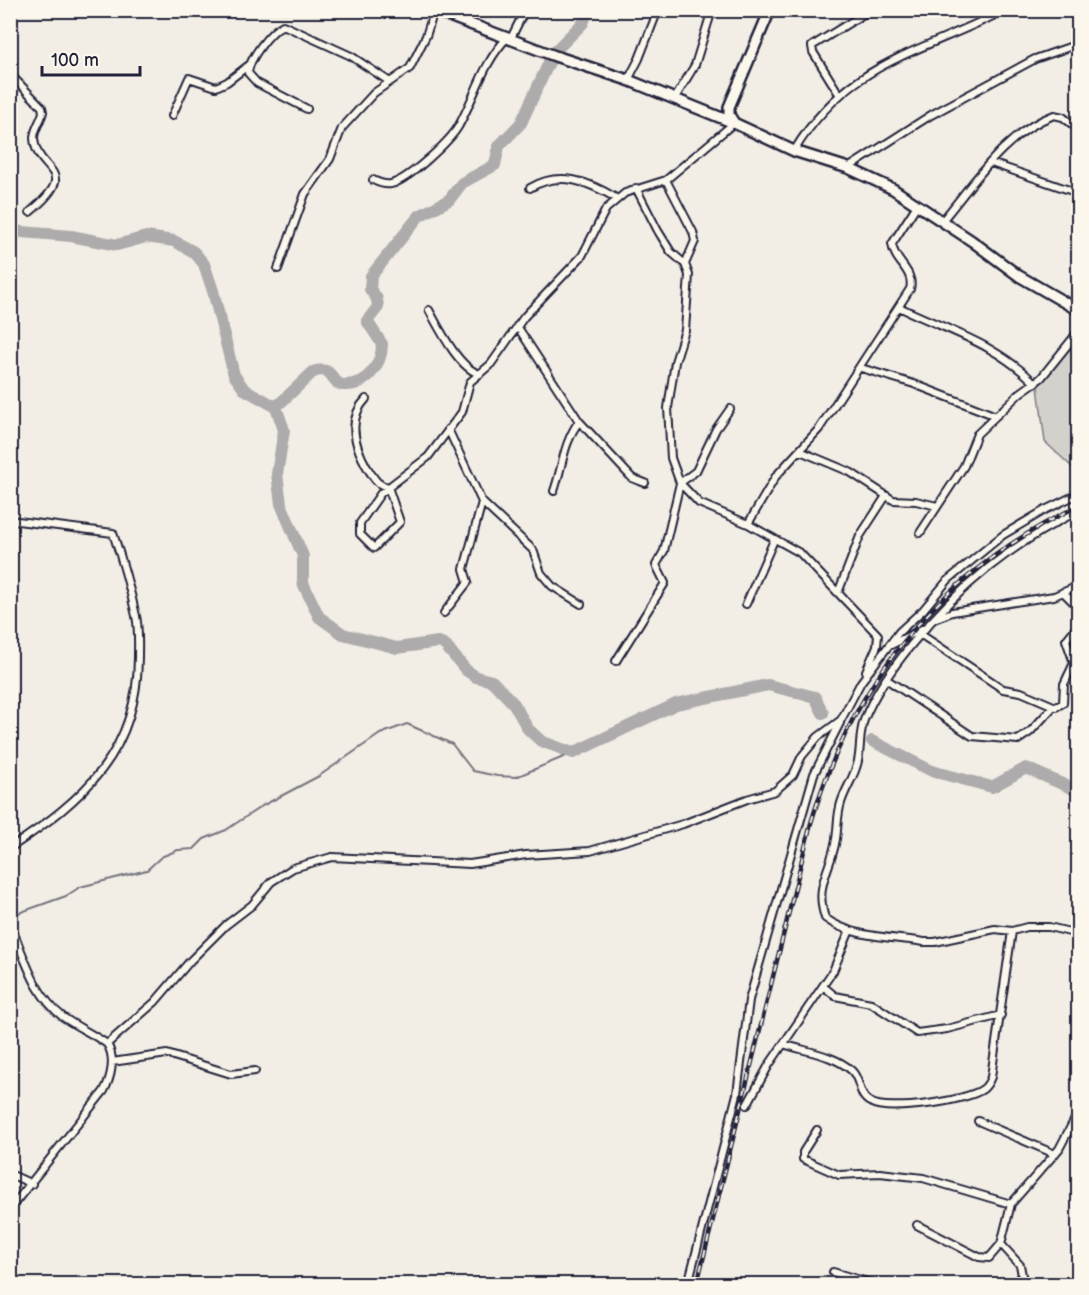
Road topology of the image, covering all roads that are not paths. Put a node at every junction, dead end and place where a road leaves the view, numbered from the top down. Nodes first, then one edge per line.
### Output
1 (525, 10) edge
2 (658, 10) edge
3 (712, 10) edge
4 (770, 10) edge
5 (870, 10) edge
6 (1005, 10) edge
7 (434, 11) edge
8 (452, 14) edge
9 (509, 37) junction
10 (1078, 44) edge
11 (250, 65) junction
12 (10, 74) edge
13 (628, 80) junction
14 (390, 82) junction
15 (839, 94) junction
16 (675, 98) junction
17 (307, 109) dead end
18 (172, 116) dead end
19 (734, 123) junction
20 (1078, 129) edge
21 (794, 151) junction
22 (991, 163) junction
23 (848, 168) junction
24 (373, 180) dead end
25 (666, 180) junction
26 (530, 188) dead end
27 (636, 188) junction
28 (1078, 194) edge
29 (616, 198) junction
30 (917, 205) junction
31 (30, 212) dead end
32 (942, 221) junction
33 (685, 264) junction
34 (278, 269) dead end
35 (899, 307) junction
36 (429, 310) dead end
37 (1078, 310) edge
38 (517, 326) junction
39 (1078, 332) edge
40 (861, 368) junction
41 (480, 374) junction
42 (1035, 383) junction
43 (366, 399) dead end
44 (730, 409) dead end
45 (996, 417) junction
46 (579, 421) junction
47 (448, 429) junction
48 (800, 451) junction
49 (645, 483) dead end
50 (680, 483) junction
51 (388, 487) junction
52 (554, 491) dead end
53 (1078, 494) edge
54 (886, 496) junction
55 (482, 502) junction
56 (937, 506) junction
57 (1078, 511) edge
58 (10, 520) edge
59 (748, 524) junction
60 (920, 533) dead end
61 (774, 540) junction
62 (1078, 586) edge
63 (1063, 592) junction
64 (838, 593) junction
65 (581, 604) dead end
66 (746, 604) dead end
67 (1078, 608) edge
68 (444, 613) dead end
69 (931, 620) junction
70 (1078, 625) edge
71 (925, 627) junction
72 (920, 634) junction
73 (887, 647) junction
74 (616, 661) dead end
75 (886, 679) junction
76 (861, 682) junction
77 (1053, 707) junction
78 (841, 720) junction
79 (10, 848) edge
80 (10, 924) edge
81 (850, 930) junction
82 (1012, 931) junction
83 (1078, 934) edge
84 (823, 986) junction
85 (1000, 1016) junction
86 (107, 1044) junction
87 (783, 1044) junction
88 (112, 1062) junction
89 (255, 1071) dead end
90 (747, 1105) dead end
91 (1078, 1113) edge
92 (978, 1121) dead end
93 (817, 1130) dead end
94 (1056, 1154) junction
95 (10, 1174) edge
96 (32, 1184) junction
97 (1011, 1204) junction
98 (10, 1209) edge
99 (917, 1225) dead end
100 (1000, 1244) junction
101 (833, 1272) dead end
102 (688, 1284) edge
103 (874, 1284) edge
104 (1015, 1284) edge

1 - 9 street
2 - 13 street
3 - 16 street
4 - 19 street
5 - 15 street
6 - 15 street
7 - 8 street
7 - 14 street
8 - 9 street
9 - 13 street
9 - 24 street
10 - 23 street
11 - 14 street
11 - 17 street
11 - 18 street
12 - 31 street
13 - 16 street
14 - 34 street
15 - 21 street
16 - 19 street
19 - 21 street
19 - 25 street
20 - 22 street
21 - 23 street
22 - 28 street
22 - 32 street
23 - 30 street
25 - 27 street
25 - 33 street
26 - 29 street
27 - 29 street
27 - 33 street
29 - 38 street
30 - 32 street
30 - 35 street
32 - 37 street
33 - 50 street
35 - 40 street
35 - 42 street
36 - 41 street
38 - 41 street
38 - 46 street
39 - 42 street
40 - 45 street
40 - 48 street
41 - 47 street
42 - 45 street
43 - 51 street
44 - 50 street
45 - 56 street
46 - 49 street
46 - 52 street
47 - 51 street
47 - 55 street
48 - 54 street
48 - 59 street
50 - 59 street
50 - 74 street
51 - 51 street
53 - 73 street
54 - 56 street
54 - 64 street
55 - 65 street
55 - 68 street
56 - 60 street
57 - 69 street
58 - 79 street
59 - 61 street
61 - 64 street
61 - 66 street
62 - 63 street
63 - 67 street
63 - 69 street
64 - 76 street
69 - 71 street
70 - 77 street
71 - 72 street
71 - 73 street
72 - 75 street
72 - 77 street
73 - 76 street
75 - 77 street
75 - 81 street
76 - 78 street
78 - 86 street
78 - 102 street
80 - 86 street
81 - 82 street
81 - 84 street
82 - 83 street
82 - 85 street
84 - 85 street
84 - 87 street
85 - 87 street
86 - 88 street
87 - 90 street
88 - 89 street
88 - 96 street
91 - 94 street
92 - 94 street
93 - 97 street
94 - 97 street
95 - 96 street
96 - 98 street
97 - 100 street
99 - 100 street
100 - 104 street
101 - 103 street

